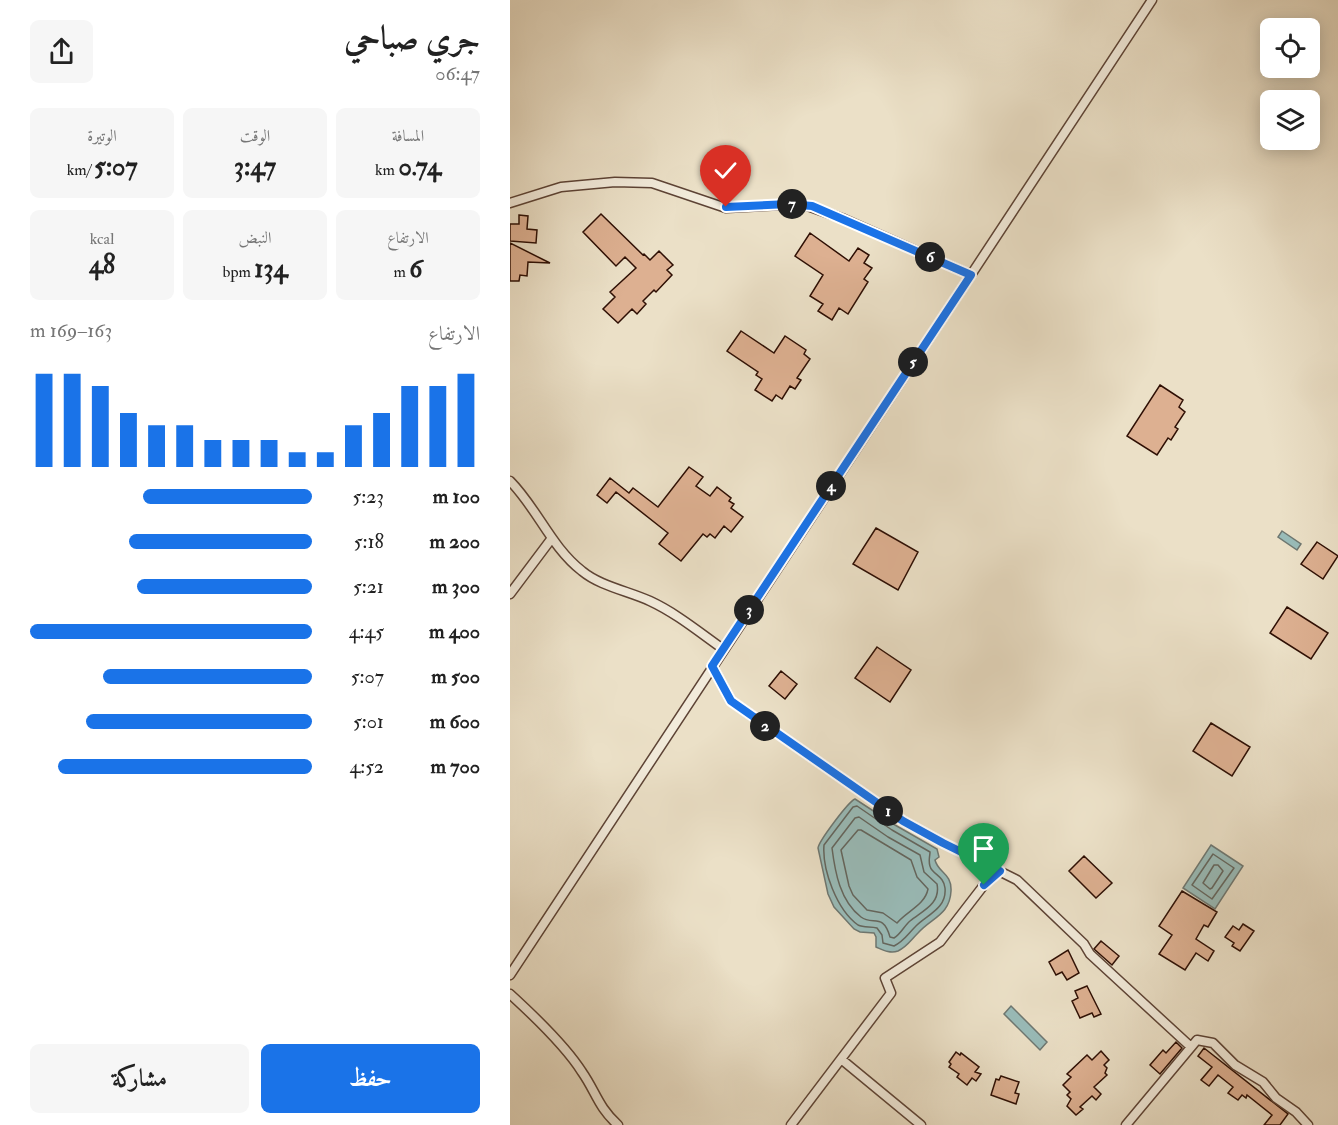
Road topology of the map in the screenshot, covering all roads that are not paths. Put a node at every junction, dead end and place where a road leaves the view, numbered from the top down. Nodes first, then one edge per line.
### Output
1 (1152, 0) edge
2 (510, 203) edge
3 (971, 275) junction
4 (510, 481) edge
5 (552, 538) junction
6 (510, 594) edge
7 (723, 649) junction
8 (712, 666) junction
9 (1000, 871) junction
10 (510, 975) edge
11 (510, 994) edge
12 (1191, 1047) junction
13 (841, 1059) junction
14 (618, 1125) edge
15 (791, 1125) edge
16 (921, 1125) edge
17 (1126, 1125) edge
18 (1308, 1125) edge

1 - 3 street
2 - 3 street
3 - 7 street
4 - 5 street
5 - 6 street
5 - 7 street
7 - 8 street
8 - 9 street
8 - 10 street
9 - 12 street
9 - 13 street
11 - 14 street
12 - 17 street
12 - 18 street
13 - 15 street
13 - 16 street

